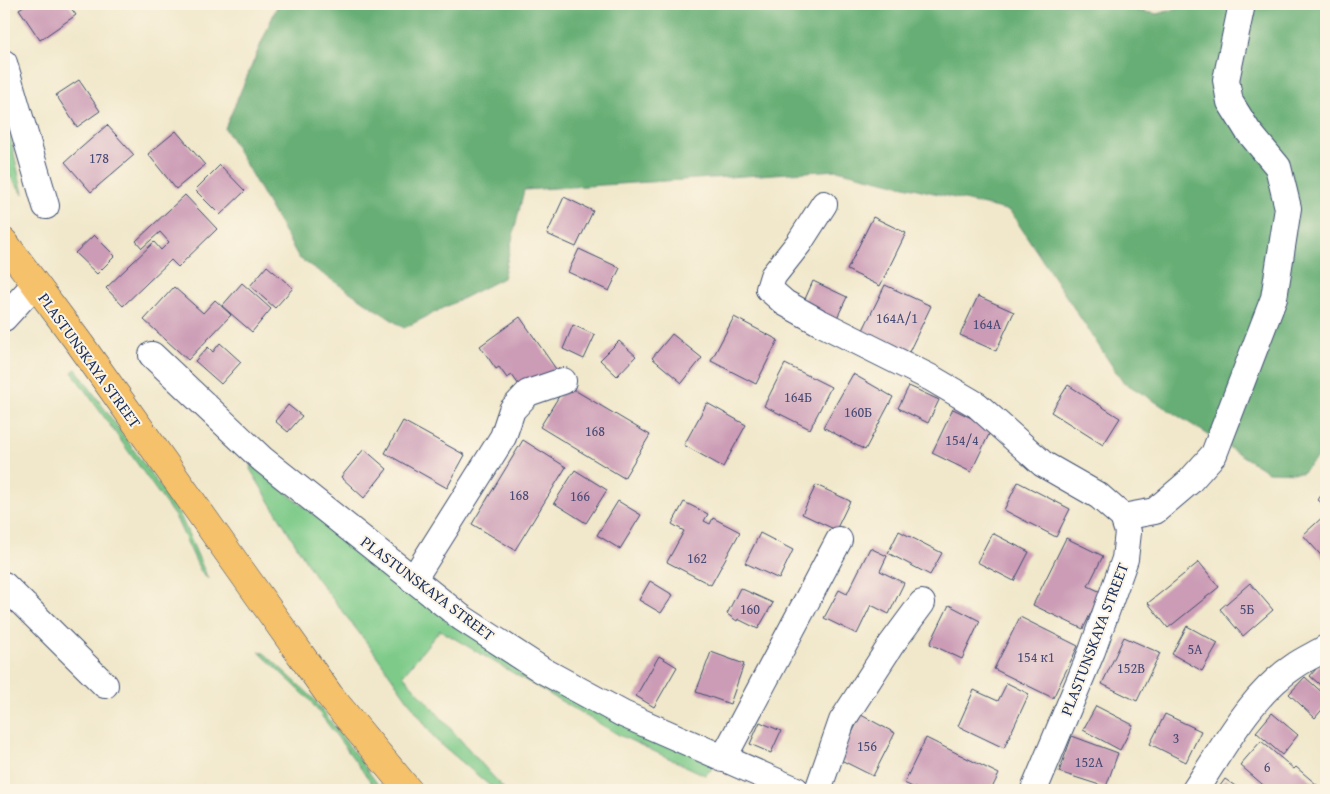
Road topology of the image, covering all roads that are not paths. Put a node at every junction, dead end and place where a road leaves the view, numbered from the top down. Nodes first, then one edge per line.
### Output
1 (1242, 4) edge
2 (4, 63) edge
3 (824, 204) dead end
4 (46, 206) dead end
5 (4, 242) edge
6 (35, 284) junction
7 (4, 318) edge
8 (152, 355) dead end
9 (563, 381) dead end
10 (1123, 517) junction
11 (839, 540) dead end
12 (413, 580) junction
13 (4, 585) edge
14 (922, 603) dead end
15 (1326, 648) edge
16 (105, 685) dead end
17 (723, 759) junction
18 (408, 790) edge
19 (796, 790) edge
20 (818, 790) edge
21 (1034, 790) edge
22 (1195, 790) edge

1 - 10 street
2 - 4 street
3 - 10 street
5 - 6 main road, PLASTUNSKAYA STREET
6 - 7 street
6 - 18 main road, PLASTUNSKAYA STREET
8 - 12 street, PLASTUNSKAYA STREET
9 - 12 street
10 - 21 street, PLASTUNSKAYA STREET
11 - 17 street
12 - 17 street, PLASTUNSKAYA STREET
13 - 16 street
14 - 20 street
15 - 22 street
17 - 19 street, PLASTUNSKAYA STREET

